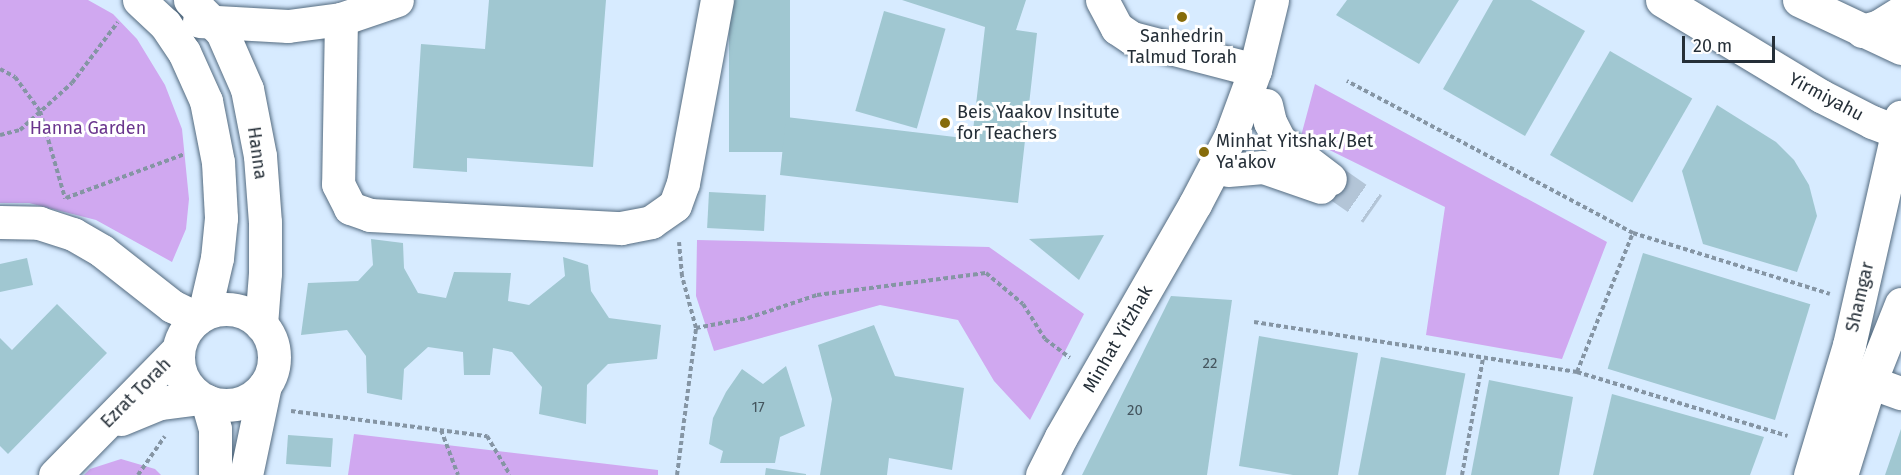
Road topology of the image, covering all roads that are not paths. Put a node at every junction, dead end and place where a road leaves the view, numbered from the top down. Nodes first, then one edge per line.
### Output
1 (397, 0) edge
2 (717, 0) edge
3 (1102, 0) edge
4 (1272, 0) edge
5 (1293, 0) edge
6 (1662, 0) edge
7 (1799, 0) edge
8 (130, 9) edge
9 (201, 10) edge
10 (1901, 12) edge
11 (341, 19) junction
12 (165, 24) junction
13 (1862, 31) junction
14 (1901, 48) edge
15 (1255, 70) junction
16 (1266, 105) junction
17 (1900, 128) edge
18 (1228, 170) junction
19 (1195, 204) junction
20 (0, 222) edge
21 (1901, 304) edge
22 (261, 324) junction
23 (190, 331) junction
24 (1870, 382) junction
25 (265, 385) junction
26 (1901, 393) edge
27 (203, 399) junction
28 (93, 435) junction
29 (1815, 460) edge
30 (55, 475) edge
31 (215, 475) edge
32 (246, 475) edge
33 (1042, 475) edge
34 (1840, 475) edge

1 - 11 street
2 - 11 street
3 - 15 street
4 - 15 street, Minhat Yitzhak
5 - 16 street, Minhat Yitzhak
6 - 17 street, Yirmiyahu
7 - 13 street
8 - 12 street
9 - 11 street
9 - 12 street
9 - 22 street, Hanna
10 - 13 street
12 - 23 street
13 - 14 street
15 - 19 street, Minhat Yitzhak
16 - 18 street, Minhat Yitzhak
16 - 18 street
17 - 29 street, Shamgar
18 - 19 street, Minhat Yitzhak
19 - 33 street, Minhat Yitzhak
20 - 23 street
21 - 24 street, Shamgar
22 - 23 street
22 - 25 street
23 - 27 street
23 - 28 street, Ezrat Torah
24 - 26 street
24 - 34 street, Shamgar
25 - 27 street
25 - 32 street
27 - 28 street, Ezrat Torah
27 - 31 street
28 - 30 street, Ezrat Torah

